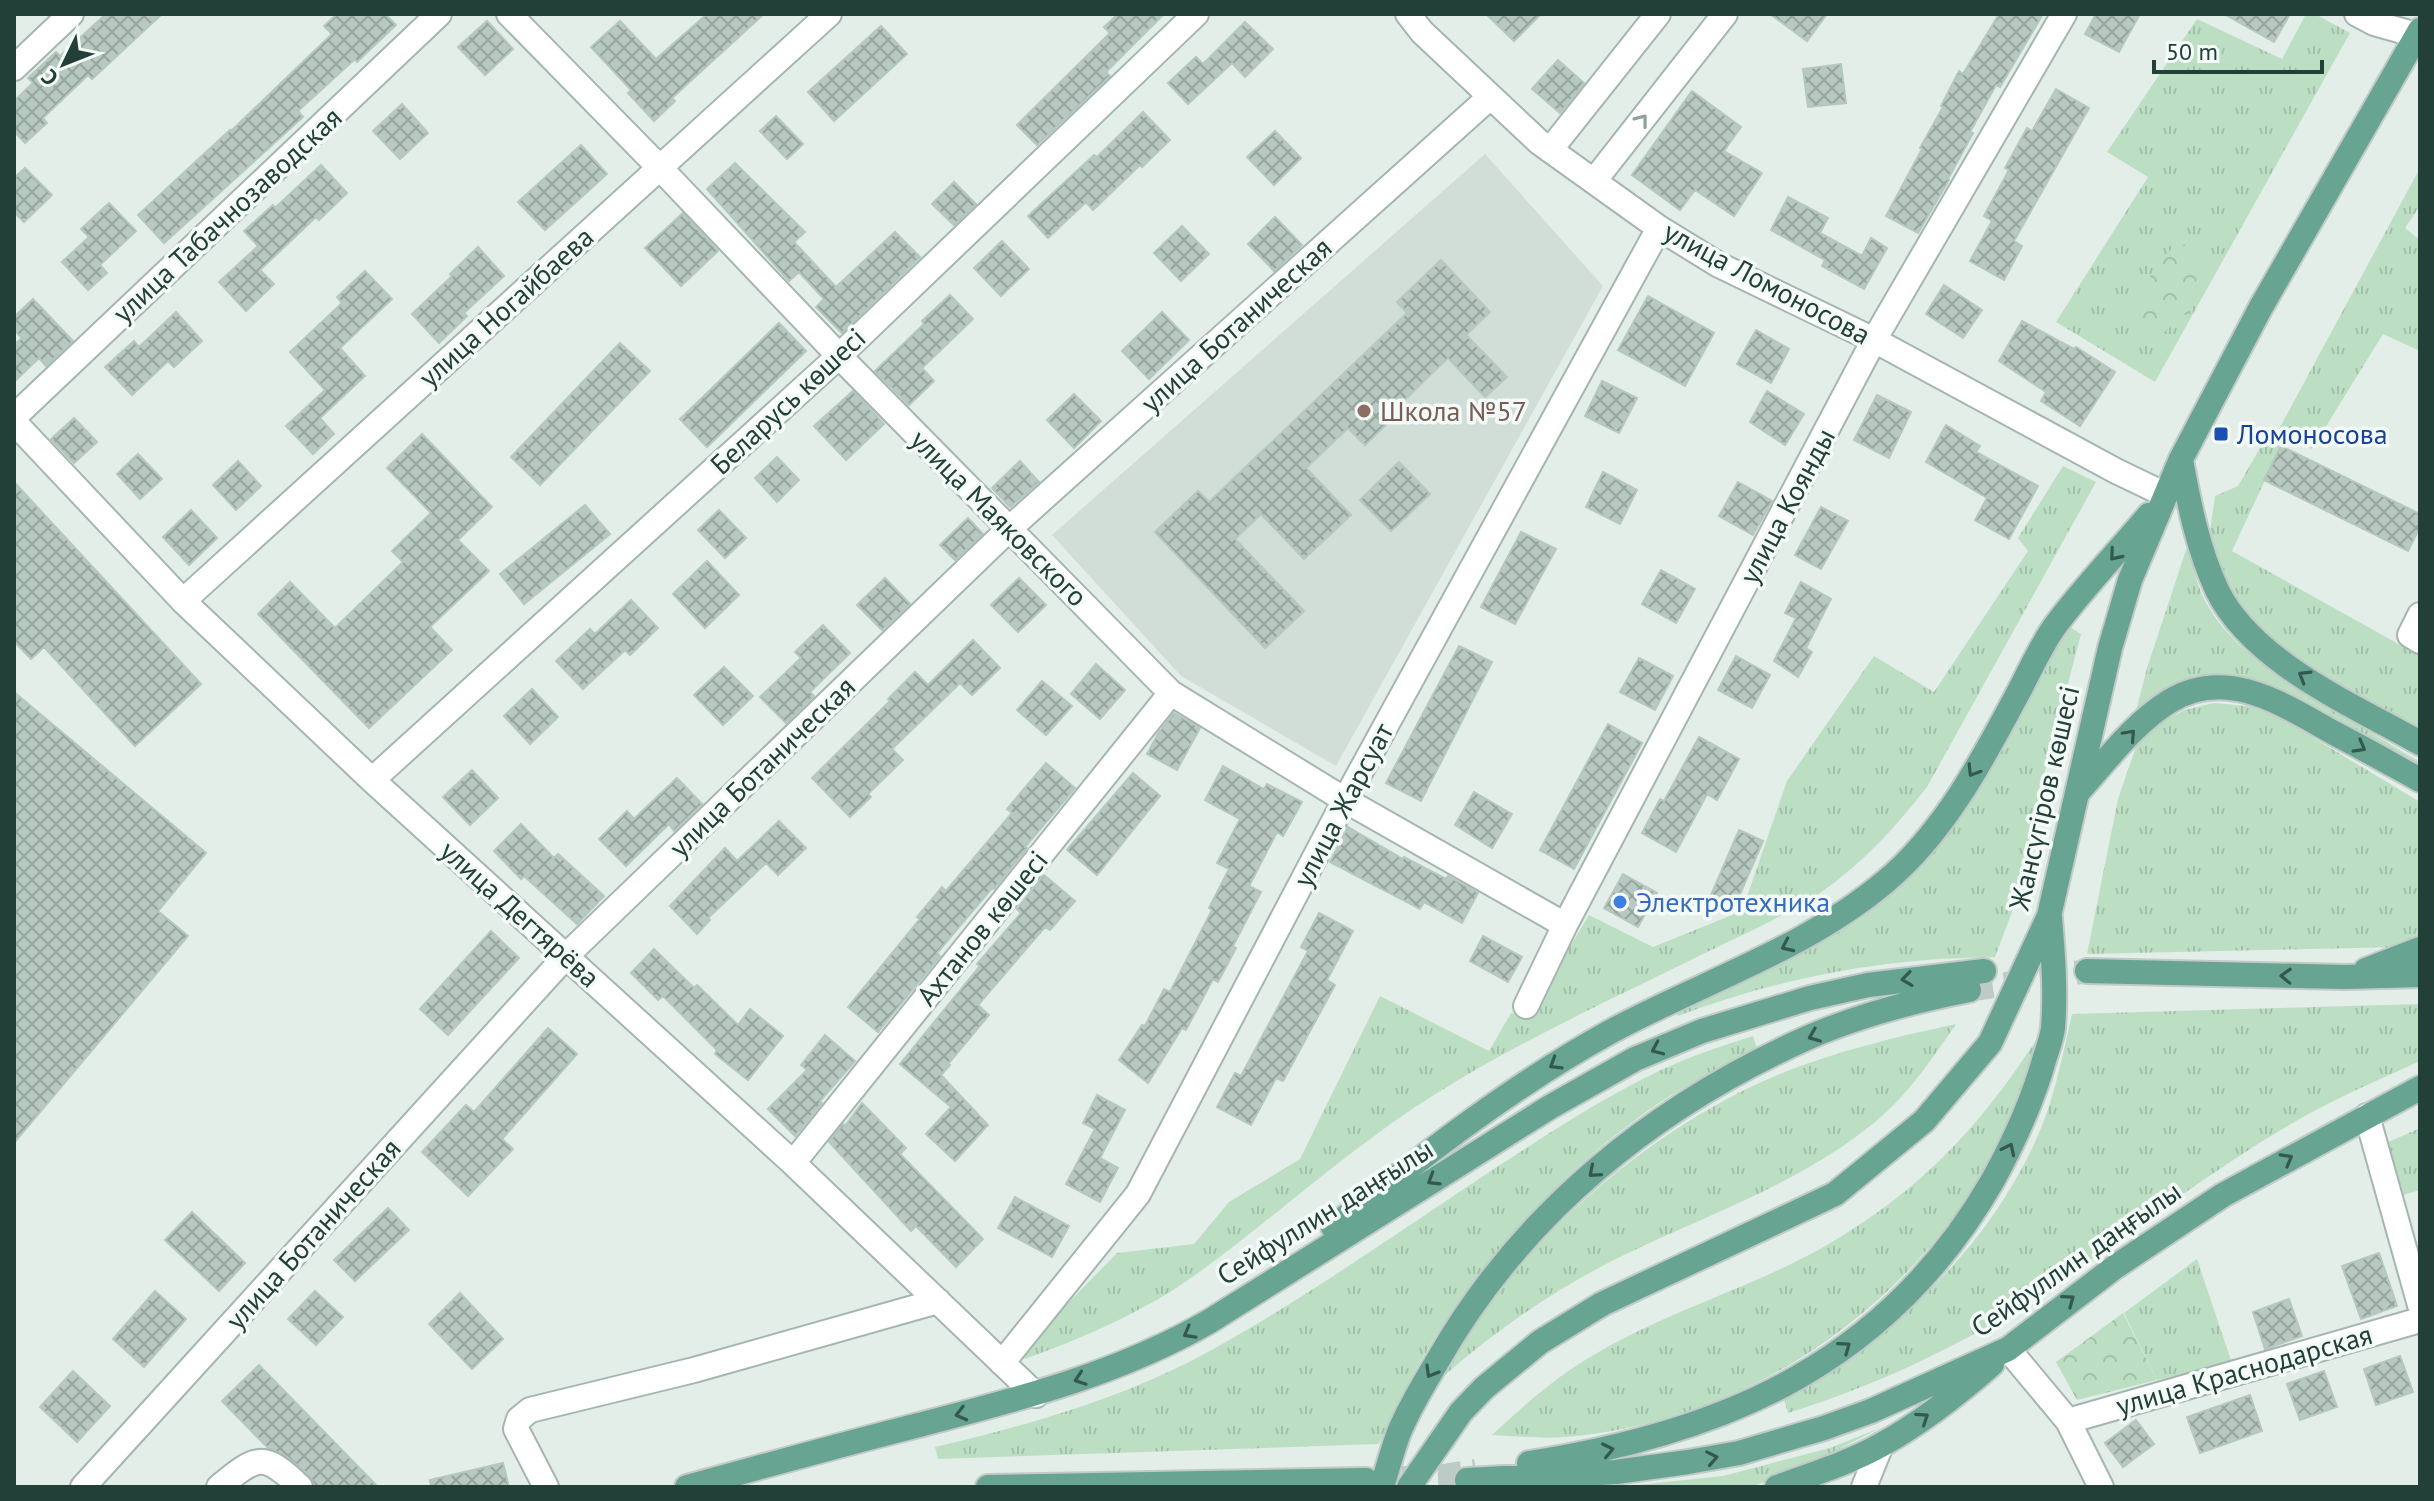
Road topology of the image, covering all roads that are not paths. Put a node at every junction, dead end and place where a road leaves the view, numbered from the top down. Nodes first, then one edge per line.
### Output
1 (71, 14) edge
2 (439, 14) edge
3 (509, 14) edge
4 (829, 14) edge
5 (1196, 14) edge
6 (1408, 14) edge
7 (1658, 14) edge
8 (1725, 14) edge
9 (2064, 14) edge
10 (2357, 14) edge
11 (2419, 34) edge
12 (14, 68) edge
13 (1490, 97) junction
14 (1550, 150) junction
15 (660, 168) junction
16 (1594, 181) junction
17 (1659, 228) junction
18 (1874, 340) junction
19 (839, 356) junction
20 (14, 419) edge
21 (2181, 459) junction
22 (2166, 495) junction
23 (1010, 528) junction
24 (183, 601) junction
25 (1171, 693) junction
26 (2420, 743) edge
27 (372, 780) junction
28 (2420, 780) edge
29 (2078, 793) junction
30 (1345, 800) junction
31 (2049, 916) junction
32 (1565, 925) junction
33 (2420, 949) edge
34 (567, 955) junction
35 (2087, 971) tunnel mouth
36 (2420, 975) edge
37 (2345, 977) junction
38 (1526, 1006) dead end
39 (2420, 1088) edge
40 (2367, 1116) junction
41 (793, 1163) junction
42 (938, 1301) junction
43 (1235, 1304) junction
44 (2420, 1305) edge
45 (2420, 1320) edge
46 (2008, 1349) junction
47 (1002, 1363) junction
48 (1036, 1395) junction
49 (2068, 1421) junction
50 (1881, 1445) junction
51 (1374, 1483) edge
52 (1104, 1486) edge
53 (2099, 1486) edge
54 (83, 1487) edge
55 (219, 1487) edge
56 (300, 1487) edge
57 (546, 1487) edge
58 (687, 1487) edge
59 (988, 1487) edge
60 (1409, 1487) edge
61 (1777, 1487) edge
62 (1864, 1487) edge

1 - 12 street
2 - 20 street, улица Табачнозаводская
3 - 15 street, улица Маяковского
4 - 15 street, улица Ногайбаева
5 - 19 street, Беларусь көшесі
6 - 13 street, улица Ломоносова
7 - 14 street
16 -> 8 street
9 - 18 street, улица Коянды
10 - 11 street
11 - 21 main road, Жансүгіров көшесі
13 - 14 street, улица Ломоносова
13 - 23 street, улица Ботаническая
14 - 16 street, улица Ломоносова
15 - 19 street, улица Маяковского
15 - 24 street, улица Ногайбаева
16 - 17 street, улица Ломоносова
17 - 18 street, улица Ломоносова
17 - 30 street, улица Жарсуат
18 - 22 street, улица Ломоносова
18 - 32 street, улица Коянды
19 - 23 street, улица Маяковского
19 - 27 street, Беларусь көшесі
20 - 24 street, улица Дегтярёва
21 - 22 main road, Жансүгіров көшесі
26 -> 21 main road
22 - 29 main road, Жансүгіров көшесі
22 -> 43 main road
23 - 25 street, улица Маяковского
23 - 34 street, улица Ботаническая
24 - 27 street, улица Дегтярёва
25 - 30 street, улица Маяковского
25 - 41 street, Ахтанов көшесі
27 - 34 street, улица Дегтярёва
29 -> 28 main road
29 - 31 main road, Жансүгіров көшесі
30 - 32 street, улица Маяковского
30 - 47 street, улица Жарсуат
31 - 46 main road, Сейфуллин даңғылы
31 - 60 main road, Жансүгіров көшесі
32 - 38 street, улица Коянды
33 - 37 main road
34 - 41 street, улица Дегтярёва
34 - 54 street, улица Ботаническая
37 -> 35 main road
36 - 37 main road
39 - 40 main road, Сейфуллин даңғылы
40 - 44 street
46 -> 40 main road, Сейфуллин даңғылы
41 - 42 street, улица Дегтярёва
42 - 47 street, улица Дегтярёва
42 - 57 street
43 -> 48 main road, Сейфуллин даңғылы
43 - 51 main road, Сейфуллин даңғылы
45 - 49 street, улица Краснодарская
46 - 49 street
50 -> 46 main road
47 - 48 street, улица Дегтярёва
48 -> 58 main road, Сейфуллин даңғылы
49 - 53 street
50 - 61 main road
50 - 62 street
51 - 52 main road
52 - 59 main road
55 - 56 street

